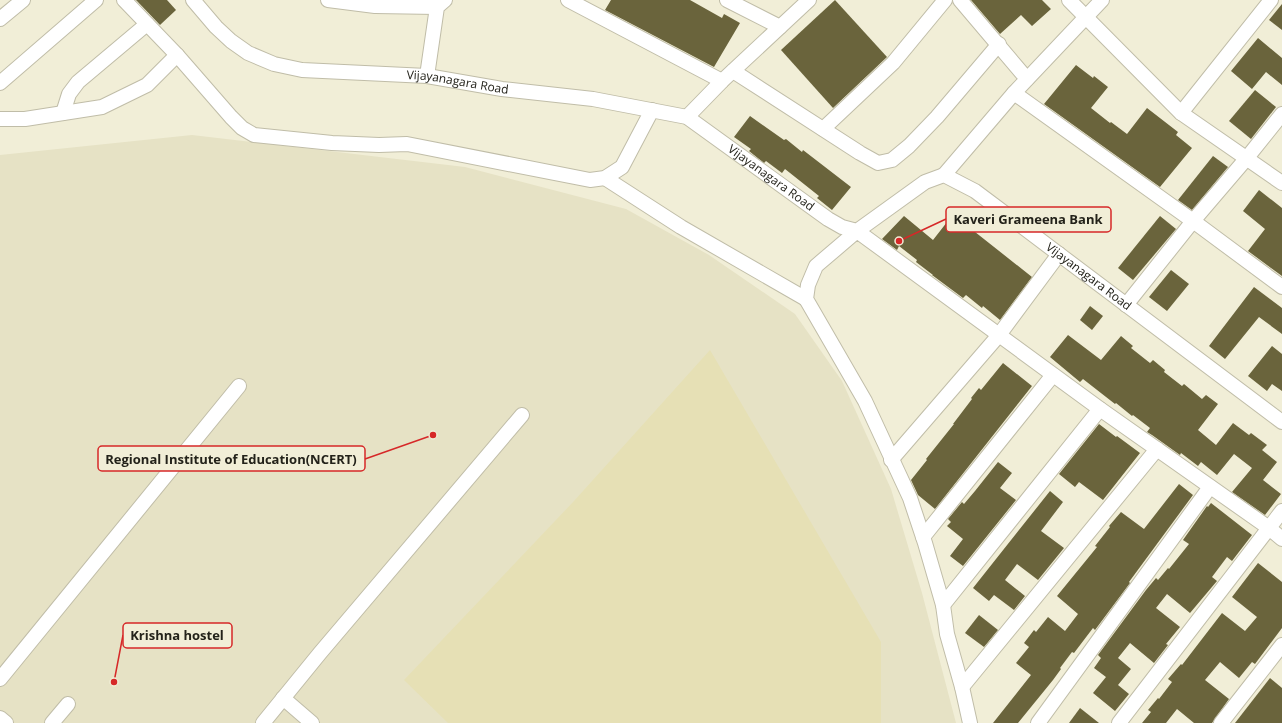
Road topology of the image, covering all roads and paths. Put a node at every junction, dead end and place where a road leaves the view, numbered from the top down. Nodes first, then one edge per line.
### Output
1 (23, 0) edge
2 (96, 0) edge
3 (124, 0) edge
4 (193, 0) edge
5 (328, 0) edge
6 (568, 0) edge
7 (727, 0) edge
8 (809, 0) edge
9 (945, 0) edge
10 (960, 0) edge
11 (1069, 0) edge
12 (1102, 0) edge
13 (1271, 0) edge
14 (378, 3) edge
15 (441, 3) edge
16 (1086, 18) junction
17 (0, 19) edge
18 (147, 24) junction
19 (780, 27) junction
20 (999, 44) junction
21 (177, 55) junction
22 (733, 71) junction
23 (427, 76) junction
24 (1027, 79) junction
25 (722, 81) junction
26 (0, 83) edge
27 (1014, 93) junction
28 (652, 110) junction
29 (63, 113) junction
30 (1181, 113) junction
31 (1282, 114) edge
32 (687, 117) junction
33 (0, 119) edge
34 (823, 129) junction
35 (1246, 159) junction
36 (944, 175) junction
37 (605, 178) junction
38 (1282, 183) edge
39 (1193, 221) junction
40 (857, 231) junction
41 (1059, 254) junction
42 (1282, 287) edge
43 (806, 299) junction
44 (1126, 305) junction
45 (999, 335) junction
46 (1053, 375) junction
47 (239, 386) dead end
48 (1100, 409) junction
49 (522, 415) dead end
50 (1282, 422) edge
51 (1157, 450) junction
52 (891, 460) junction
53 (1210, 487) junction
54 (1282, 511) edge
55 (1269, 528) junction
56 (923, 537) junction
57 (1282, 539) edge
58 (943, 604) junction
59 (1282, 645) edge
60 (0, 679) edge
61 (962, 687) junction
62 (283, 698) junction
63 (68, 704) dead end
64 (0, 718) edge
65 (6, 723) edge
66 (52, 723) edge
67 (263, 723) edge
68 (312, 723) edge
69 (970, 723) edge
70 (1038, 723) edge
71 (1119, 723) edge
72 (1221, 723) edge

1 - 17 street
2 - 26 street
3 - 18 street
4 - 23 street, Vijayanagara Road
5 - 14 street
6 - 25 street
7 - 19 street
8 - 19 street
9 - 34 street
10 - 20 street
11 - 16 street
12 - 16 street
13 - 30 street
14 - 15 street
15 - 23 street
16 - 24 street
16 - 30 street
18 - 21 street
18 - 29 street
19 - 22 street
20 - 24 street
20 - 34 street
21 - 29 street
21 - 37 street
22 - 25 street
22 - 34 street
23 - 28 street, Vijayanagara Road
24 - 27 street
25 - 32 street
27 - 36 street
27 - 39 street
28 - 32 street, Vijayanagara Road
28 - 37 street
29 - 33 street
30 - 35 street
31 - 35 street
32 - 40 street, Vijayanagara Road
35 - 38 street
35 - 39 street
36 - 40 street
36 - 41 street, Vijayanagara Road
37 - 43 street
39 - 42 street
39 - 44 street
40 - 43 street
40 - 45 street, Vijayanagara Road
41 - 44 street, Vijayanagara Road
41 - 45 street
43 - 52 street
44 - 50 street, Vijayanagara Road
45 - 46 street, Vijayanagara Road
45 - 52 street
46 - 48 street, Vijayanagara Road
46 - 56 street
47 - 60 street
48 - 51 street, Vijayanagara Road
48 - 58 street
49 - 62 street
51 - 53 street, Vijayanagara Road
51 - 61 street
52 - 56 street
53 - 55 street, Vijayanagara Road
53 - 70 street
54 - 55 street
55 - 57 street, Vijayanagara Road
55 - 71 street
56 - 58 street
58 - 61 street
59 - 72 street
61 - 69 street
62 - 67 street
62 - 68 street
63 - 66 street
64 - 65 street

